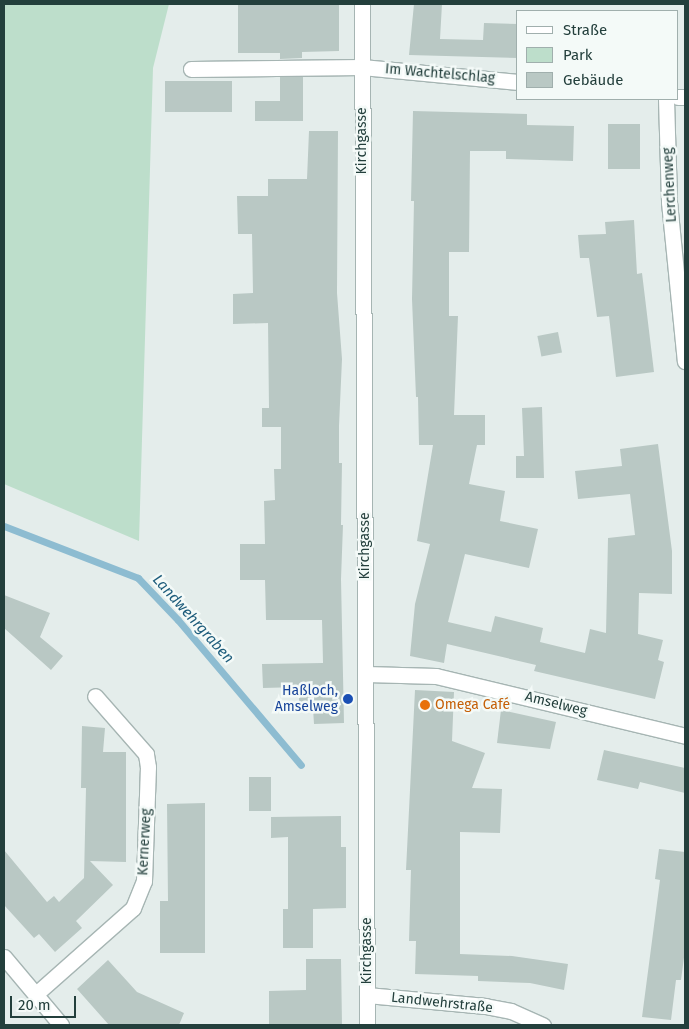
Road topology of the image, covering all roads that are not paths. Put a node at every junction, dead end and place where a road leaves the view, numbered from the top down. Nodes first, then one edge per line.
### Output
1 (362, 4) edge
2 (362, 67) junction
3 (191, 69) dead end
4 (516, 82) edge
5 (666, 100) edge
6 (685, 361) edge
7 (366, 674) junction
8 (95, 696) dead end
9 (685, 736) edge
10 (4, 957) edge
11 (37, 994) junction
12 (367, 995) junction
13 (61, 1025) edge
14 (367, 1025) edge
15 (544, 1025) edge

1 - 2 street, Kirchgasse
2 - 3 street
2 - 4 street, Im Wachtelschlag
2 - 7 street, Kirchgasse
5 - 6 street, Lerchenweg
7 - 9 street, Amselweg
7 - 12 street, Kirchgasse
8 - 11 street, Kernerweg
10 - 11 street
11 - 13 street
12 - 14 street, Kirchgasse
12 - 15 street, Landwehrstraße

